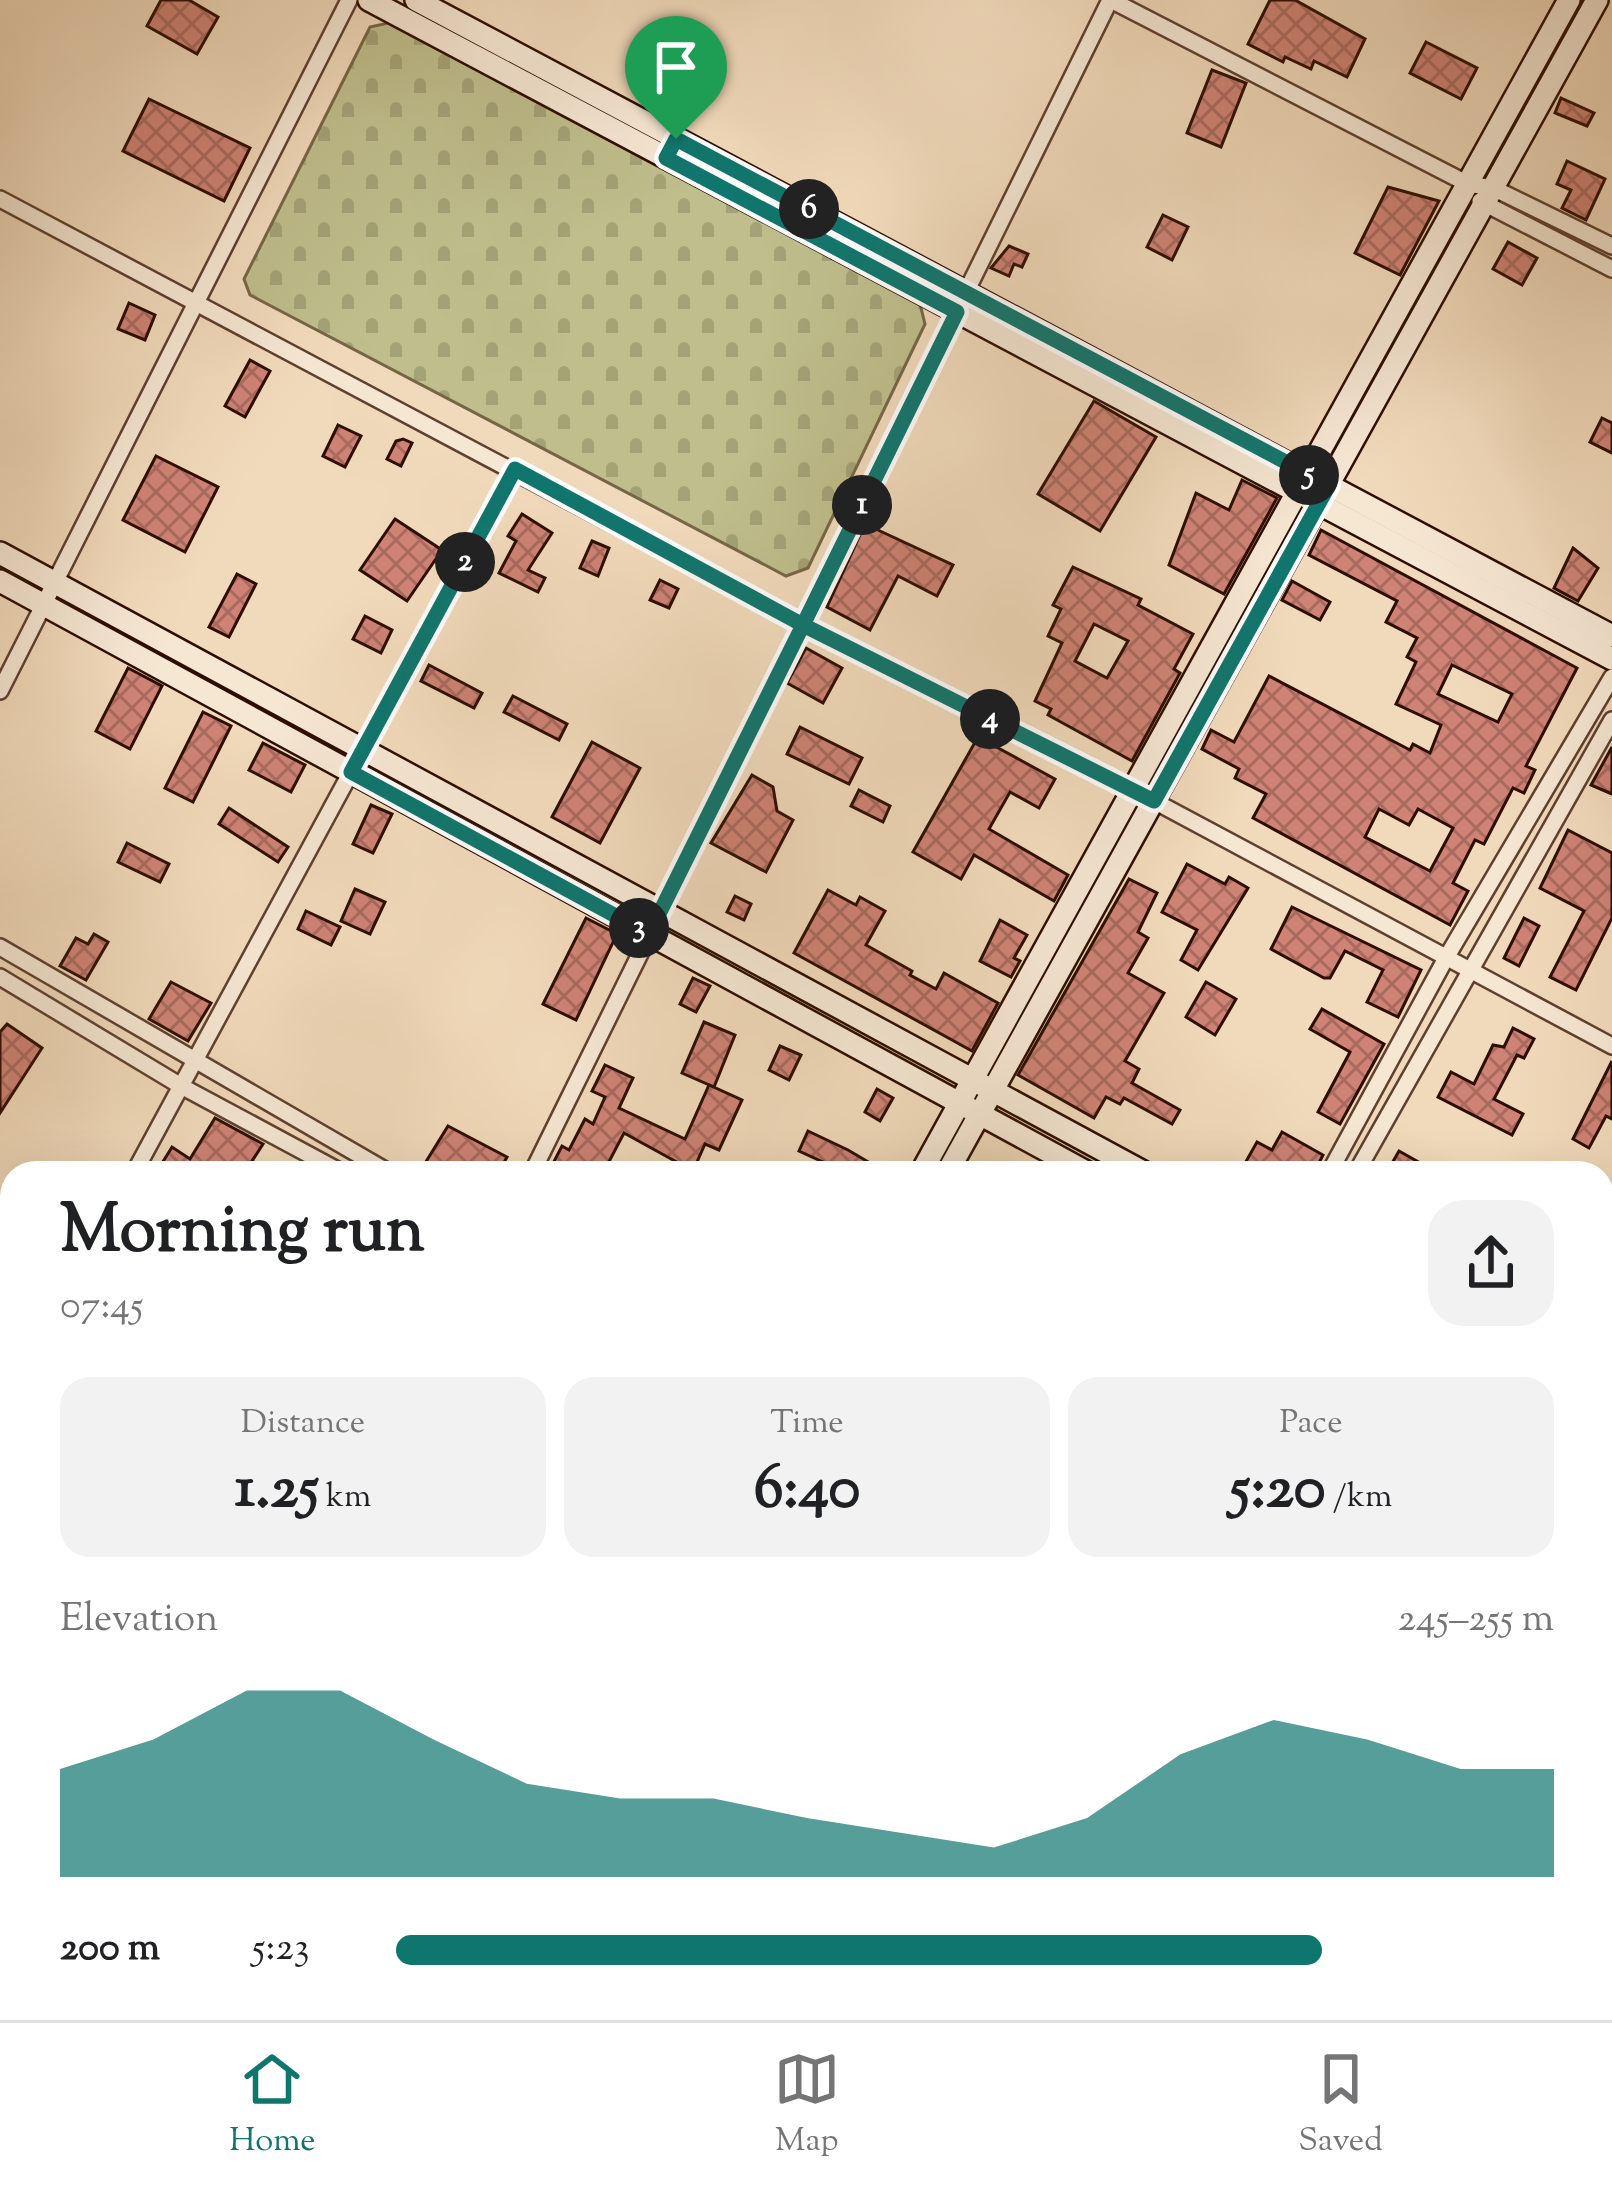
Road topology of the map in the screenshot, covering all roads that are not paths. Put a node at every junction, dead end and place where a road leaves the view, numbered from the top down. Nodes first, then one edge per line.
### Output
1 (349, 0) edge
2 (369, 0) edge
3 (416, 0) edge
4 (1111, 0) edge
5 (1569, 0) edge
6 (1597, 0) edge
7 (671, 148) junction
8 (1468, 184) junction
9 (1488, 197) junction
10 (0, 199) edge
11 (1612, 246) edge
12 (1612, 269) edge
13 (197, 301) junction
14 (963, 303) junction
15 (515, 469) junction
16 (1314, 489) junction
17 (0, 553) edge
18 (0, 581) edge
19 (55, 582) junction
20 (44, 605) junction
21 (803, 625) junction
22 (1612, 636) edge
23 (1612, 659) edge
24 (1612, 677) edge
25 (0, 691) edge
26 (1612, 720) edge
27 (364, 749) junction
28 (351, 772) junction
29 (1143, 796) junction
30 (660, 910) junction
31 (649, 934) junction
32 (0, 947) edge
33 (1446, 958) junction
34 (1466, 969) junction
35 (0, 977) edge
36 (1612, 1046) edge
37 (194, 1062) junction
38 (983, 1085) junction
39 (182, 1086) junction
40 (969, 1109) junction
41 (141, 1161) edge
42 (321, 1161) edge
43 (369, 1161) edge
44 (538, 1161) edge
45 (930, 1161) edge
46 (951, 1161) edge
47 (1066, 1161) edge
48 (1123, 1161) edge
49 (1336, 1161) edge
50 (1362, 1161) edge

1 - 13 street
2 - 7 main road
3 - 7 main road
4 - 8 street
4 - 14 street
5 - 8 main road
6 - 9 main road
7 - 14 main road
8 - 9 street
8 - 16 main road
9 - 11 street
9 - 12 street
9 - 16 main road
10 - 13 street
13 - 15 street
13 - 19 street
14 - 16 main road
14 - 21 street
15 - 21 street
15 - 27 street
16 - 22 main road
16 - 23 main road
16 - 29 main road
17 - 19 main road
18 - 20 main road
19 - 20 street
19 - 27 main road
20 - 25 street
20 - 28 main road
21 - 29 street
21 - 30 street
24 - 33 street
26 - 34 street
27 - 28 street
27 - 30 main road
28 - 31 main road
28 - 37 street
29 - 33 street
29 - 38 main road
30 - 31 street
30 - 38 main road
31 - 40 main road
31 - 44 street
32 - 37 street
33 - 34 street
33 - 49 street
34 - 36 street
34 - 50 street
35 - 39 street
37 - 39 street
37 - 43 street
38 - 40 main road
38 - 48 main road
39 - 41 street
39 - 42 street
40 - 45 main road
40 - 46 main road
40 - 47 main road

